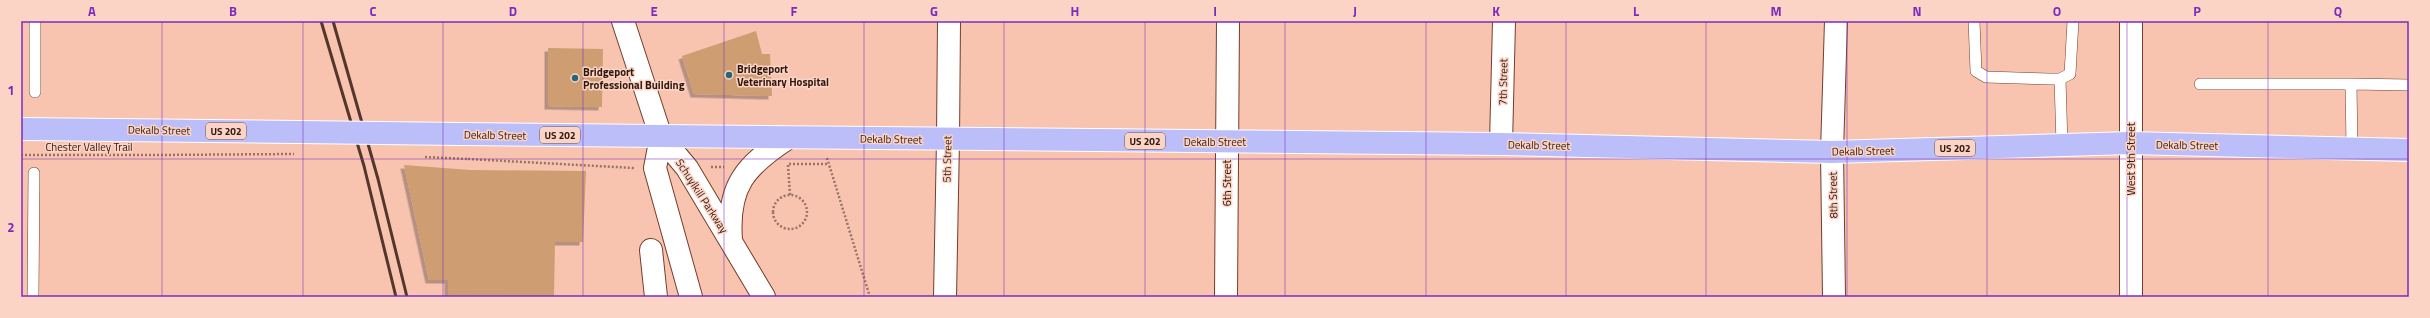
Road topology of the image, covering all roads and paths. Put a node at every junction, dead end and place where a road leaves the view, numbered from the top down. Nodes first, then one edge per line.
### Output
1 (35, 21) edge
2 (623, 21) edge
3 (949, 21) edge
4 (1228, 21) edge
5 (1504, 21) edge
6 (1836, 21) edge
7 (1974, 21) edge
8 (2073, 21) edge
9 (2131, 21) edge
10 (2060, 79) junction
11 (2200, 84) dead end
12 (2351, 84) junction
13 (2409, 85) edge
14 (35, 92) dead end
15 (21, 129) edge
16 (661, 137) junction
17 (788, 138) junction
18 (948, 140) junction
19 (1227, 142) junction
20 (2130, 143) junction
21 (1501, 144) junction
22 (2062, 145) junction
23 (2352, 148) junction
24 (2409, 150) edge
25 (1832, 152) junction
26 (21, 155) edge
27 (157, 155) dead end
28 (788, 164) dead end
29 (829, 164) dead end
30 (34, 173) dead end
31 (790, 195) junction
32 (731, 241) junction
33 (652, 250) dead end
34 (33, 297) edge
35 (656, 297) edge
36 (691, 297) edge
37 (764, 297) edge
38 (870, 297) edge
39 (945, 297) edge
40 (1226, 297) edge
41 (1834, 297) edge
42 (2131, 297) edge

1 - 14 lane
2 - 16 street
3 - 18 street, 5th Street
4 - 19 street, 6th Street
5 - 21 street, 7th Street
6 - 25 street, 8th Street
7 - 10 lane
8 - 10 lane
9 - 20 street, West 9th Street
10 - 22 lane
11 - 12 lane
12 - 13 lane
12 - 23 lane
15 - 16 highway, Dekalb Street / US 202, bridge
16 - 17 highway, Dekalb Street / US 202
16 - 32 street, Schuylkill Parkway
16 - 36 street
17 - 18 highway, Dekalb Street / US 202
17 - 32 street
18 - 19 highway, Dekalb Street / US 202
18 - 39 street, 5th Street
19 - 21 highway, Dekalb Street / US 202
19 - 40 street, 6th Street
20 - 22 highway, Dekalb Street / US 202
20 - 23 highway, Dekalb Street / US 202
20 - 42 street, West 9th Street
21 - 25 highway, Dekalb Street / US 202
22 - 25 highway, Dekalb Street / US 202
23 - 24 highway, Dekalb Street / US 202
25 - 41 street, 8th Street
26 - 27 path, Chester Valley Trail
28 - 31 path
29 - 38 path
30 - 34 lane
31 - 31 path
32 - 37 street, Schuylkill Parkway
33 - 35 street

